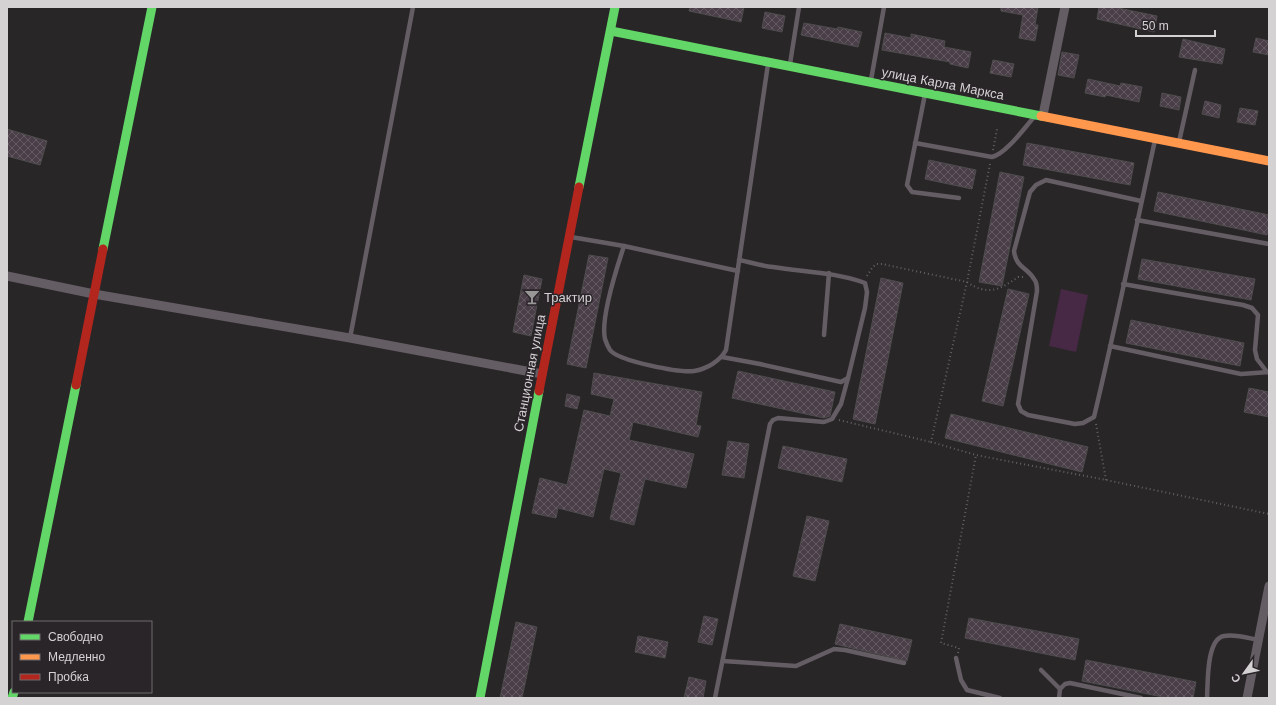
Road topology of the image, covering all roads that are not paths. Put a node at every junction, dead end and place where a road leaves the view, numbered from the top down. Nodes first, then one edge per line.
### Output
1 (152, 7) edge
2 (413, 7) edge
3 (615, 7) edge
4 (799, 7) edge
5 (884, 7) edge
6 (1065, 7) edge
7 (611, 31) junction
8 (768, 62) junction
9 (789, 66) junction
10 (1195, 70) dead end
11 (870, 82) junction
12 (925, 92) junction
13 (1040, 115) junction
14 (1155, 138) junction
15 (915, 143) junction
16 (1179, 143) junction
17 (1269, 161) edge
18 (959, 198) dead end
19 (1142, 201) junction
20 (1137, 220) junction
21 (570, 237) junction
22 (1269, 244) edge
23 (624, 246) junction
24 (739, 260) junction
25 (738, 271) junction
26 (829, 274) junction
27 (7, 276) edge
28 (1124, 284) junction
29 (94, 294) junction
30 (824, 334) dead end
31 (350, 338) junction
32 (1110, 346) junction
33 (722, 357) junction
34 (1268, 372) edge
35 (542, 374) junction
36 (848, 378) junction
37 (1269, 586) edge
38 (28, 621) edge
39 (1258, 640) junction
40 (956, 658) road end
41 (723, 661) junction
42 (904, 663) dead end
43 (1041, 670) dead end
44 (1060, 689) junction
45 (480, 698) edge
46 (715, 698) edge
47 (1000, 698) edge
48 (1059, 698) edge
49 (1141, 698) edge
50 (1207, 698) edge
51 (1247, 698) edge

1 - 29 street
2 - 31 lane
3 - 7 street, Станционная улица
4 - 9 lane
5 - 11 lane
6 - 13 street
7 - 8 street, улица Карла Маркса
7 - 21 street, Станционная улица
8 - 9 street, улица Карла Маркса
8 - 24 lane
9 - 11 street, улица Карла Маркса
10 - 16 lane
11 - 12 street, улица Карла Маркса
12 - 13 street, улица Карла Маркса
12 - 15 lane
13 - 14 street, улица Карла Маркса
13 - 15 lane
14 - 16 street, улица Карла Маркса
14 - 19 lane
15 - 18 lane
16 - 17 street, улица Карла Маркса
19 - 20 lane
19 - 32 lane
20 - 22 lane
20 - 28 lane
21 - 23 lane
21 - 35 street, Станционная улица
23 - 25 lane
23 - 33 lane
24 - 25 lane
24 - 26 lane
25 - 33 lane
26 - 30 lane
26 - 36 lane
27 - 29 street
28 - 32 lane
28 - 34 lane
29 - 31 street
29 - 38 street
31 - 35 street
32 - 34 lane
33 - 36 lane
35 - 45 street, Станционная улица
36 - 41 lane
37 - 39 street
39 - 50 lane
39 - 51 street
40 - 47 lane
41 - 42 lane
41 - 46 lane
43 - 44 lane
44 - 48 lane
44 - 49 lane

